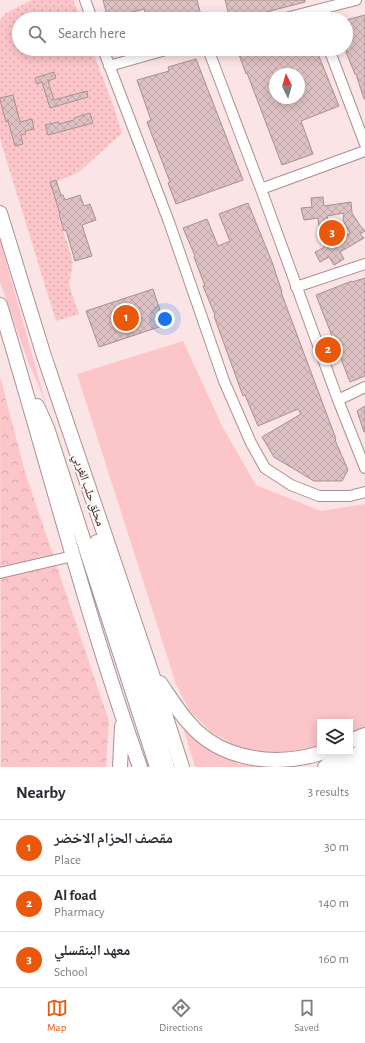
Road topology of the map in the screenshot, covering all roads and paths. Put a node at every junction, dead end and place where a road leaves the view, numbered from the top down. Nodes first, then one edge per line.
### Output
1 (85, 0) edge
2 (356, 0) edge
3 (89, 12) edge
4 (324, 12) edge
5 (105, 56) edge
6 (144, 56) edge
7 (211, 56) edge
8 (332, 56) edge
9 (109, 66) junction
10 (365, 144) edge
11 (365, 151) edge
12 (261, 189) junction
13 (0, 213) edge
14 (365, 264) edge
15 (296, 287) junction
16 (0, 305) edge
17 (44, 356) junction
18 (18, 364) junction
19 (365, 387) edge
20 (338, 400) junction
21 (365, 468) edge
22 (365, 492) edge
23 (73, 556) junction
24 (0, 573) edge
25 (151, 671) junction
26 (123, 719) junction
27 (365, 735) edge
28 (353, 740) edge
29 (353, 745) edge
30 (365, 748) edge
31 (317, 755) edge
32 (339, 755) edge
33 (365, 762) edge
34 (120, 767) edge
35 (140, 767) edge
36 (157, 767) edge
37 (167, 767) edge
38 (182, 767) edge
39 (324, 767) edge
40 (341, 767) edge
41 (358, 767) edge

1 - 3 street
2 - 4 street
5 - 9 street
6 - 9 street
7 - 12 street
8 - 10 street
9 - 22 street
11 - 12 street
12 - 15 street
13 - 17 highway, محلق حلب الغربي
14 - 15 street
15 - 20 street
16 - 18 highway
17 - 25 highway, محلق حلب الغربي
17 - 37 highway
18 - 23 highway
18 - 36 highway
19 - 20 street
20 - 21 street
23 - 24 street
23 - 26 highway
25 - 31 highway
25 - 38 highway, محلق حلب الغربي
26 - 34 highway
26 - 35 highway
27 - 28 highway
27 - 29 main road
30 - 40 highway
32 - 39 main road
33 - 41 highway

